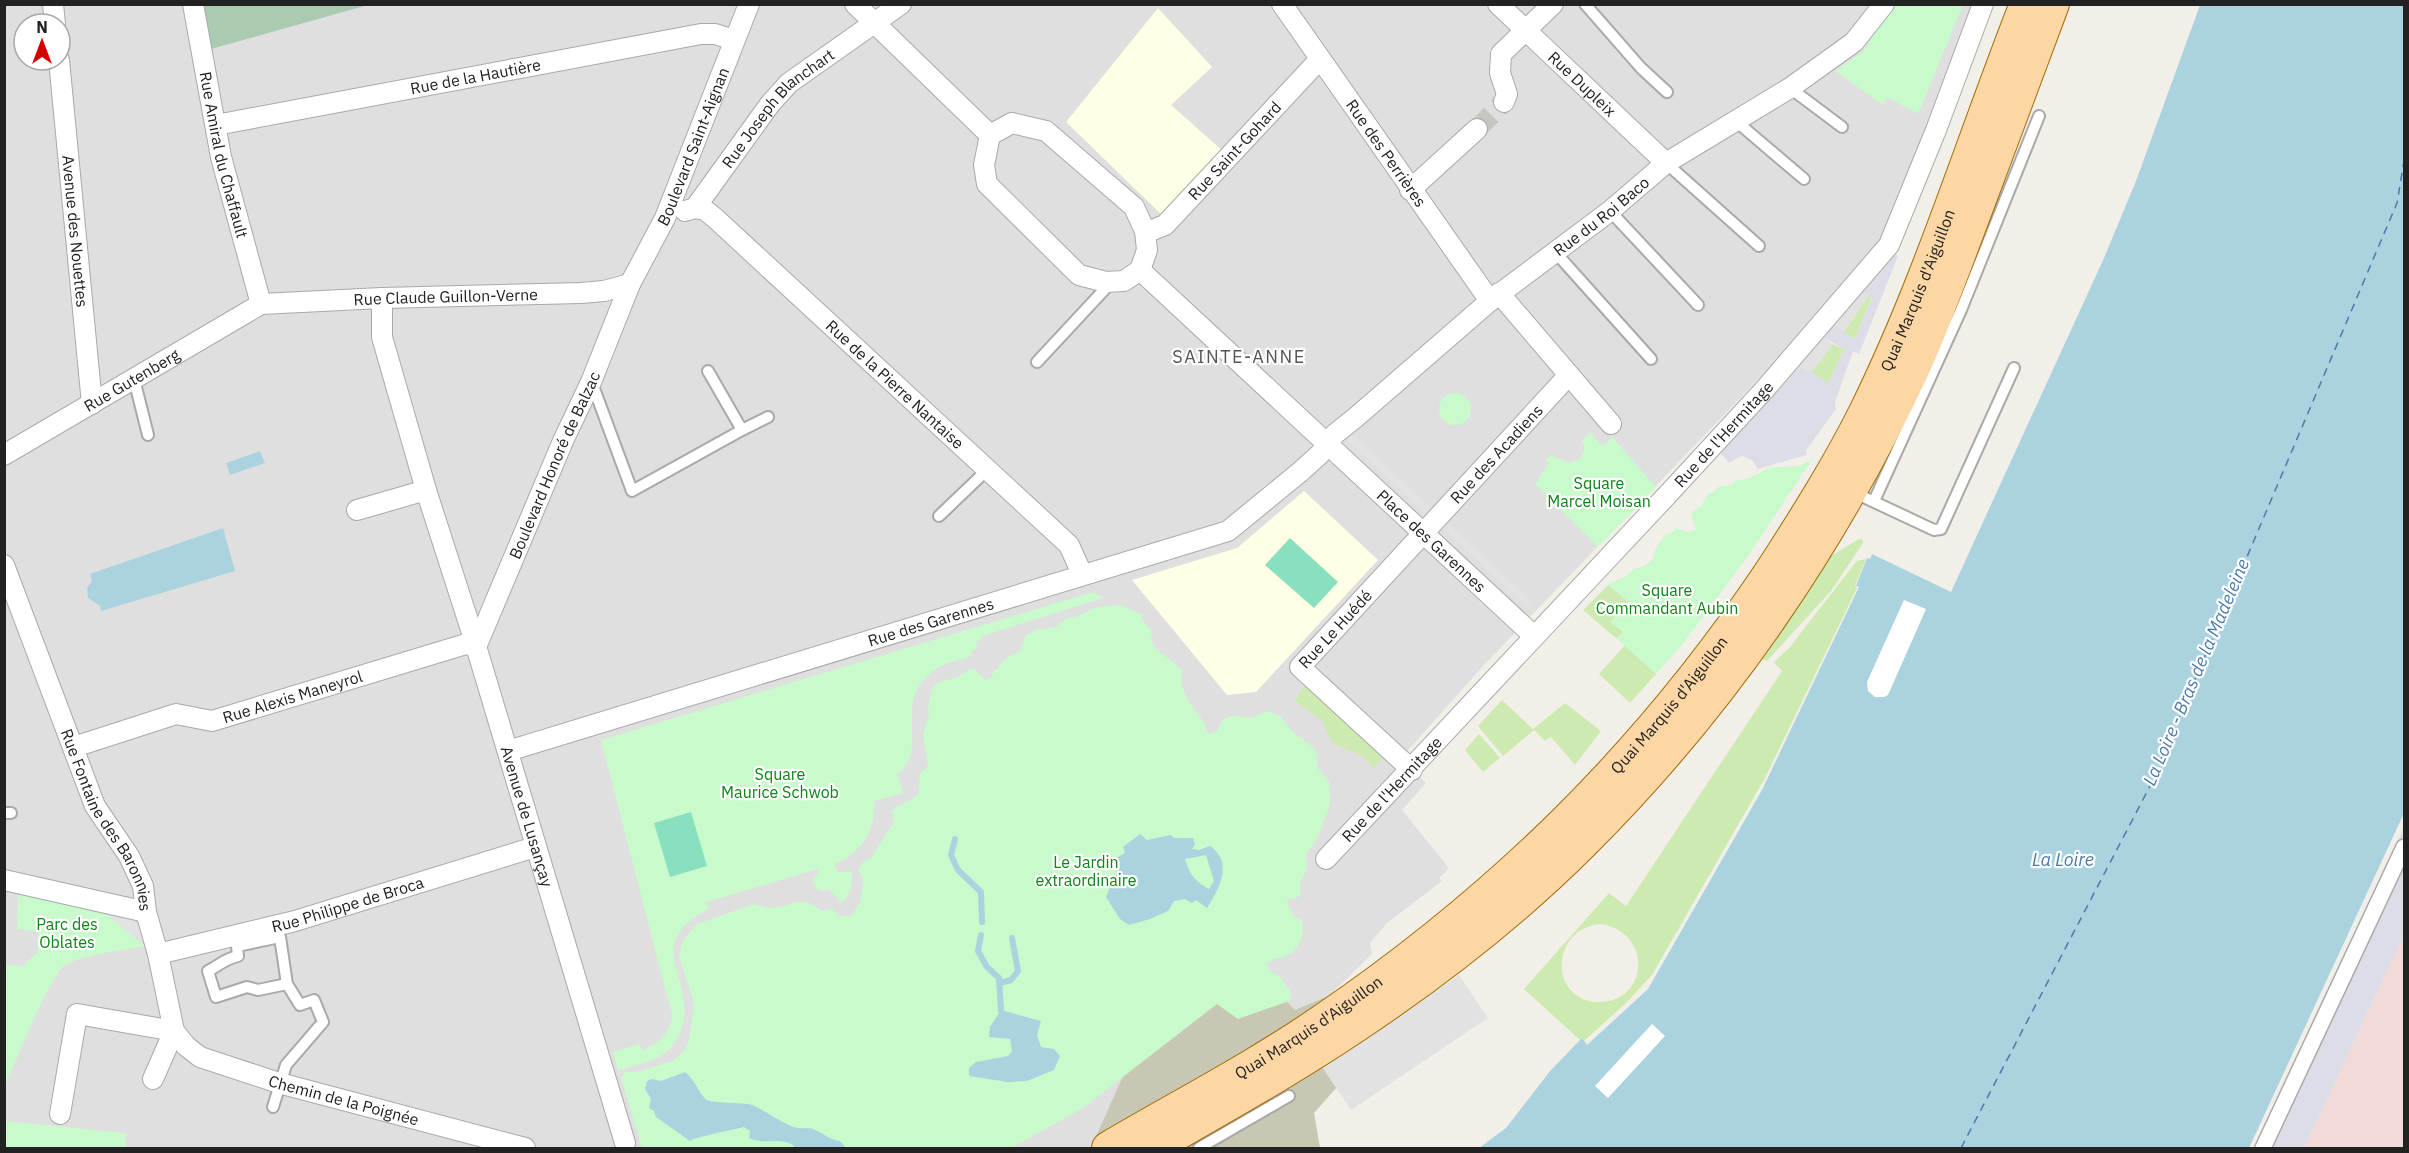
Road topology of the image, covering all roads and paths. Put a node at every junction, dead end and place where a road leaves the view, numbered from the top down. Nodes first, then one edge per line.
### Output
1 (193, 4) edge
2 (748, 4) edge
3 (855, 4) edge
4 (901, 4) edge
5 (1282, 4) edge
6 (1498, 4) edge
7 (1553, 4) edge
8 (1585, 4) edge
9 (1884, 4) edge
10 (1983, 4) edge
11 (2026, 4) edge
12 (2053, 4) edge
13 (875, 23) junction
14 (1524, 30) junction
15 (734, 40) junction
16 (1320, 59) junction
17 (60, 72) edge
18 (1790, 88) junction
19 (1667, 92) dead end
20 (1504, 102) dead end
21 (2039, 116) dead end
22 (1737, 122) junction
23 (216, 125) junction
24 (1842, 127) dead end
25 (1477, 129) tunnel mouth
26 (990, 135) junction
27 (1666, 163) junction
28 (1804, 179) dead end
29 (1410, 190) junction
30 (695, 208) junction
31 (1610, 212) junction
32 (665, 218) junction
33 (1145, 231) junction
34 (1759, 246) dead end
35 (1556, 253) junction
36 (1140, 270) junction
37 (1106, 282) junction
38 (630, 284) junction
39 (1495, 297) junction
40 (382, 298) junction
41 (261, 304) junction
42 (1698, 305) dead end
43 (1650, 359) dead end
44 (1037, 362) dead end
45 (2014, 368) dead end
46 (708, 370) dead end
47 (1569, 375) junction
48 (134, 379) junction
49 (591, 382) junction
50 (92, 404) junction
51 (768, 417) dead end
52 (1611, 424) dead end
53 (742, 430) junction
54 (148, 435) dead end
55 (1327, 444) junction
56 (4, 455) edge
57 (987, 470) junction
58 (426, 490) junction
59 (1844, 503) junction
60 (357, 510) dead end
61 (939, 516) dead end
62 (1424, 532) junction
63 (4, 565) edge
64 (1082, 574) junction
65 (1534, 636) junction
66 (476, 647) junction
67 (74, 747) junction
68 (508, 751) junction
69 (1412, 770) junction
70 (535, 847) junction
71 (2404, 847) edge
72 (1326, 859) dead end
73 (4, 880) edge
74 (146, 912) junction
75 (158, 954) junction
76 (287, 984) junction
77 (174, 1031) junction
78 (153, 1079) dead end
79 (279, 1083) junction
80 (1289, 1096) dead end
81 (273, 1107) dead end
82 (60, 1114) dead end
83 (625, 1143) dead end
84 (525, 1149) edge
85 (1108, 1149) edge
86 (1153, 1149) edge
87 (1199, 1149) edge
88 (2263, 1149) edge

1 - 23 street, Rue Amiral du Chaffault
2 - 15 street, Boulevard Saint-Aignan
3 - 13 street
4 - 13 street, Rue Joseph Blanchart
5 - 16 street, Rue des Perrières
6 - 14 street, Rue Dupleix
7 - 14 street
8 - 19 lane
9 - 18 street, Rue du Roi Baco
10 - 65 street, Rue de l'Hermitage
11 - 59 main road, Quai Marquis d'Aiguillon
12 - 59 main road, Quai Marquis d'Aiguillon
13 - 26 street
13 - 30 street, Rue Joseph Blanchart
14 - 20 street
14 - 27 street, Rue Dupleix
15 - 23 street, Rue de la Hautière
15 - 32 street, Boulevard Saint-Aignan
16 - 29 street, Rue des Perrières
16 - 33 street, Rue Saint-Gohard
17 - 50 street, Avenue des Nouettes
18 - 22 street, Rue du Roi Baco
18 - 24 lane
21 - 59 lane
22 - 27 street, Rue du Roi Baco
22 - 28 lane
23 - 41 street, Rue Amiral du Chaffault
25 - 29 street
26 - 33 street
26 - 37 street
27 - 31 street, Rue du Roi Baco
27 - 34 lane
29 - 39 street, Rue des Perrières
30 - 32 street
30 - 57 street, Rue de la Pierre Nantaise
31 - 35 street, Rue du Roi Baco
31 - 42 lane
32 - 38 street, Boulevard Saint-Aignan
33 - 36 street
35 - 39 street, Rue du Roi Baco
35 - 43 lane
36 - 37 street
36 - 55 street, Place des Garennes
37 - 44 lane
38 - 40 street, Rue Claude Guillon-Verne
38 - 49 street, Boulevard Honoré de Balzac
39 - 47 street, Rue des Perrières
39 - 55 street, Rue du Roi Baco
40 - 41 street, Rue Claude Guillon-Verne
40 - 58 street, Avenue de Lusançay
41 - 48 street, Rue Gutenberg
45 - 59 lane
46 - 53 lane
47 - 52 street, Rue des Perrières
47 - 62 street, Rue des Acadiens
48 - 50 street, Rue Gutenberg
48 - 54 lane
49 - 53 lane
49 - 66 street, Boulevard Honoré de Balzac
50 - 56 street, Rue Gutenberg
51 - 53 lane
55 - 62 street, Place des Garennes
55 - 64 street, Rue des Garennes
57 - 61 lane
57 - 64 street, Rue de la Pierre Nantaise
58 - 60 street
58 - 66 street, Avenue de Lusançay
59 - 85 main road, Quai Marquis d'Aiguillon
59 - 86 main road, Quai Marquis d'Aiguillon
62 - 65 street, Place des Garennes
62 - 69 street, Rue Le Huédé
63 - 67 street, Rue Fontaine des Baronnies
64 - 68 street, Rue des Garennes
65 - 69 street, Rue de l'Hermitage
66 - 67 street, Rue Alexis Maneyrol
66 - 68 street, Avenue de Lusançay
67 - 74 street, Rue Fontaine des Baronnies
68 - 70 street, Avenue de Lusançay
69 - 72 street, Rue de l'Hermitage
70 - 75 street, Rue Philippe de Broca
70 - 83 street, Avenue de Lusançay
71 - 88 street
73 - 74 street
74 - 75 street, Rue Fontaine des Baronnies
75 - 77 street, Rue Fontaine des Baronnies
76 - 76 lane
76 - 79 lane
77 - 78 street
77 - 79 street, Chemin de la Poignée
77 - 82 street
79 - 81 lane
79 - 84 street, Chemin de la Poignée
80 - 87 lane

